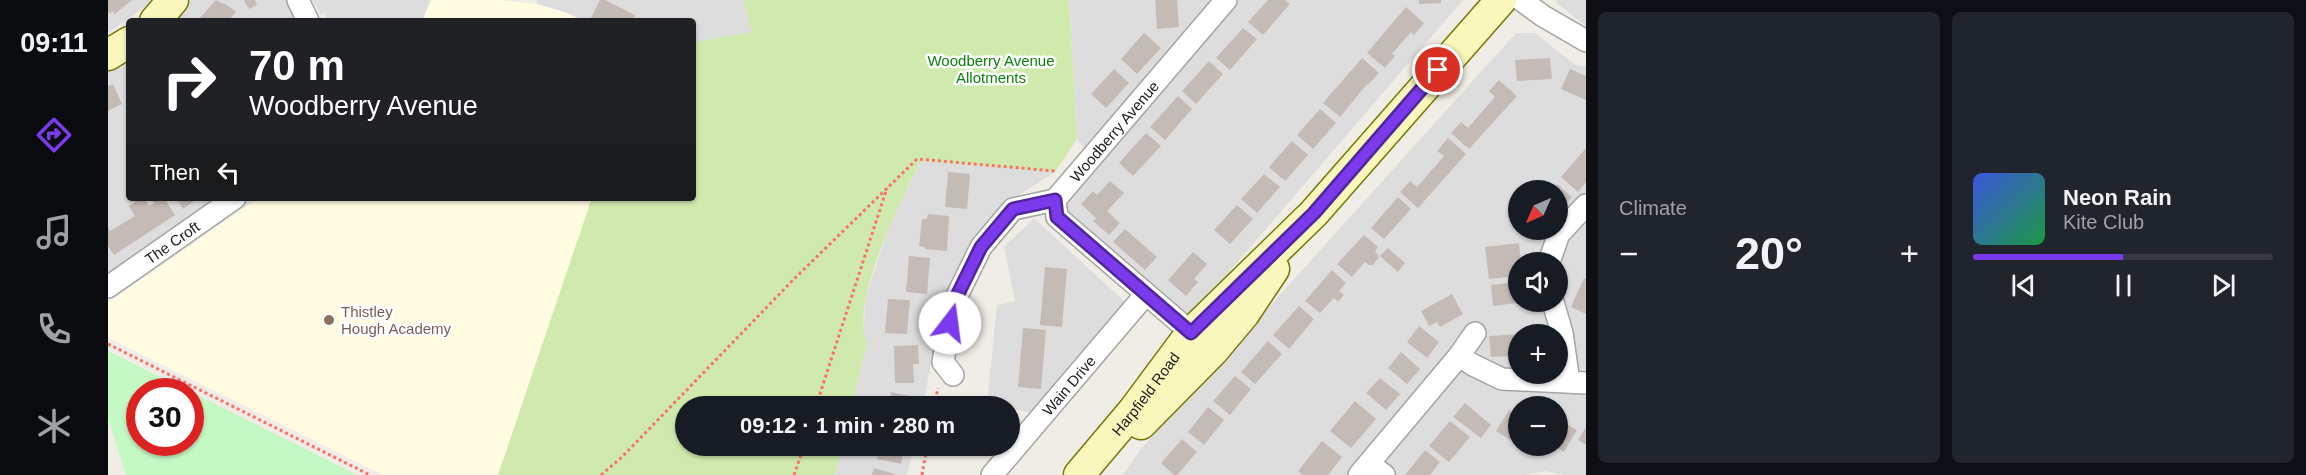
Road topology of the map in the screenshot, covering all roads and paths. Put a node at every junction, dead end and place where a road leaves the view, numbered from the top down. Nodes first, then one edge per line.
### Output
1 (173, 0) edge
2 (298, 0) edge
3 (1501, 0) edge
4 (1521, 0) edge
5 (1220, 2) edge
6 (158, 18) edge
7 (307, 18) edge
8 (1586, 41) edge
9 (126, 44) edge
10 (108, 55) edge
11 (1078, 173) junction
12 (887, 188) junction
13 (1055, 200) junction
14 (231, 201) edge
15 (1586, 205) edge
16 (1314, 213) junction
17 (1553, 252) edge
18 (108, 287) edge
19 (1146, 294) junction
20 (1556, 312) edge
21 (1191, 333) junction
22 (1475, 333) dead end
23 (108, 344) edge
24 (1213, 351) junction
25 (1459, 356) junction
26 (953, 375) dead end
27 (1577, 383) edge
28 (819, 396) edge
29 (801, 456) edge
30 (925, 456) edge
31 (1371, 471) edge
32 (370, 475) edge
33 (600, 475) edge
34 (794, 475) edge
35 (922, 475) edge
36 (992, 475) edge
37 (1079, 475) edge
38 (1098, 475) edge

1 - 6 street
2 - 7 street
3 - 16 street, Harpfield Road
4 - 8 street
5 - 11 street, Woodberry Avenue
9 - 10 street
11 - 12 path
11 - 13 street, Woodberry Avenue
12 - 28 path
12 - 33 path
13 - 19 street
13 - 26 street
14 - 18 street, The Croft
15 - 17 street
16 - 21 street, Harpfield Road
16 - 24 street, Harpfield Road
19 - 21 street
19 - 36 street, Wain Drive
20 - 27 street
21 - 24 street
21 - 37 street, Harpfield Road
22 - 25 street
23 - 32 path
24 - 38 street, Harpfield Road
25 - 27 street
25 - 31 street
29 - 34 path
30 - 35 path

